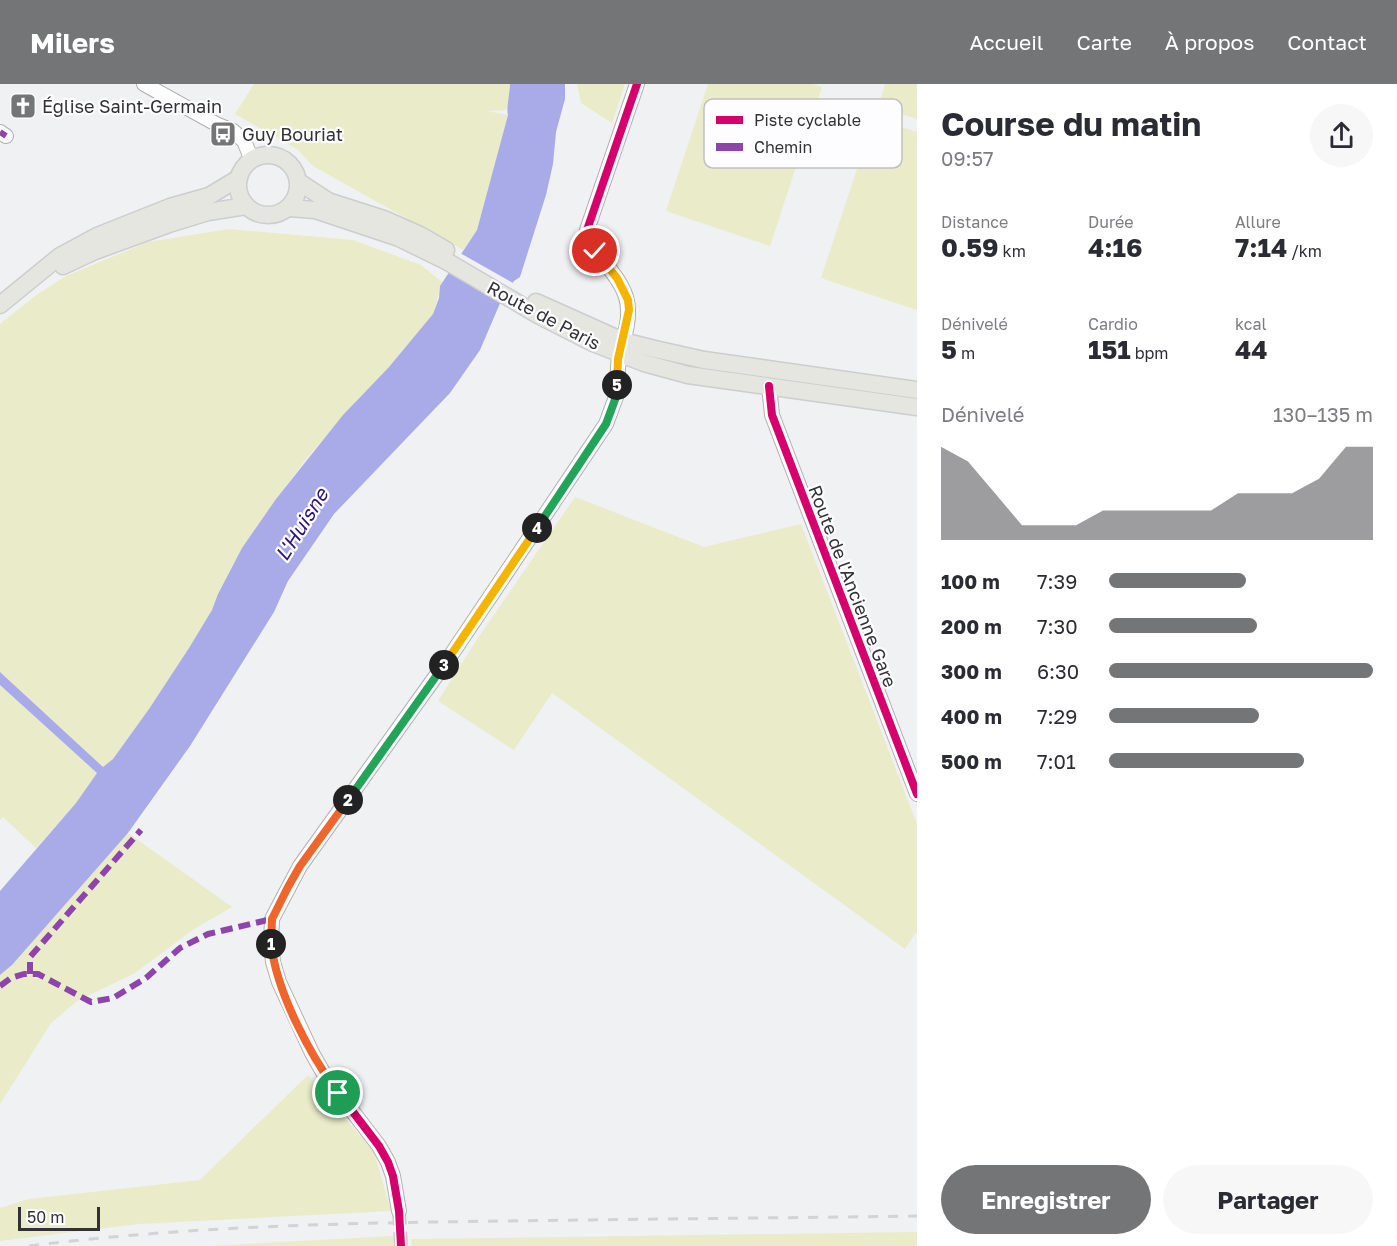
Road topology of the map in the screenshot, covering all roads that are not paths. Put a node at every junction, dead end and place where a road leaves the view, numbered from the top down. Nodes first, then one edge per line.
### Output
1 (144, 84) edge
2 (637, 84) edge
3 (254, 158) junction
4 (238, 178) junction
5 (298, 182) junction
6 (246, 206) junction
7 (288, 208) junction
8 (451, 258) junction
9 (22, 287) junction
10 (0, 305) edge
11 (621, 348) junction
12 (769, 387) junction
13 (917, 390) edge
14 (917, 407) edge
15 (917, 794) edge
16 (399, 1211) tunnel mouth

1 - 3 street
2 - 11 street
3 - 4 main road
3 - 5 main road
4 - 6 main road
4 - 9 main road
5 - 7 main road
5 - 8 main road, Route de Paris
6 - 7 main road
6 - 9 main road
7 - 8 main road, Route de Paris
8 - 11 main road, Route de Paris
9 - 10 main road
11 - 12 main road, Route de Paris
11 - 13 main road, Route de Paris
11 - 16 street
12 - 14 main road, Route de Paris
12 - 15 street, Route de l'Ancienne Gare

